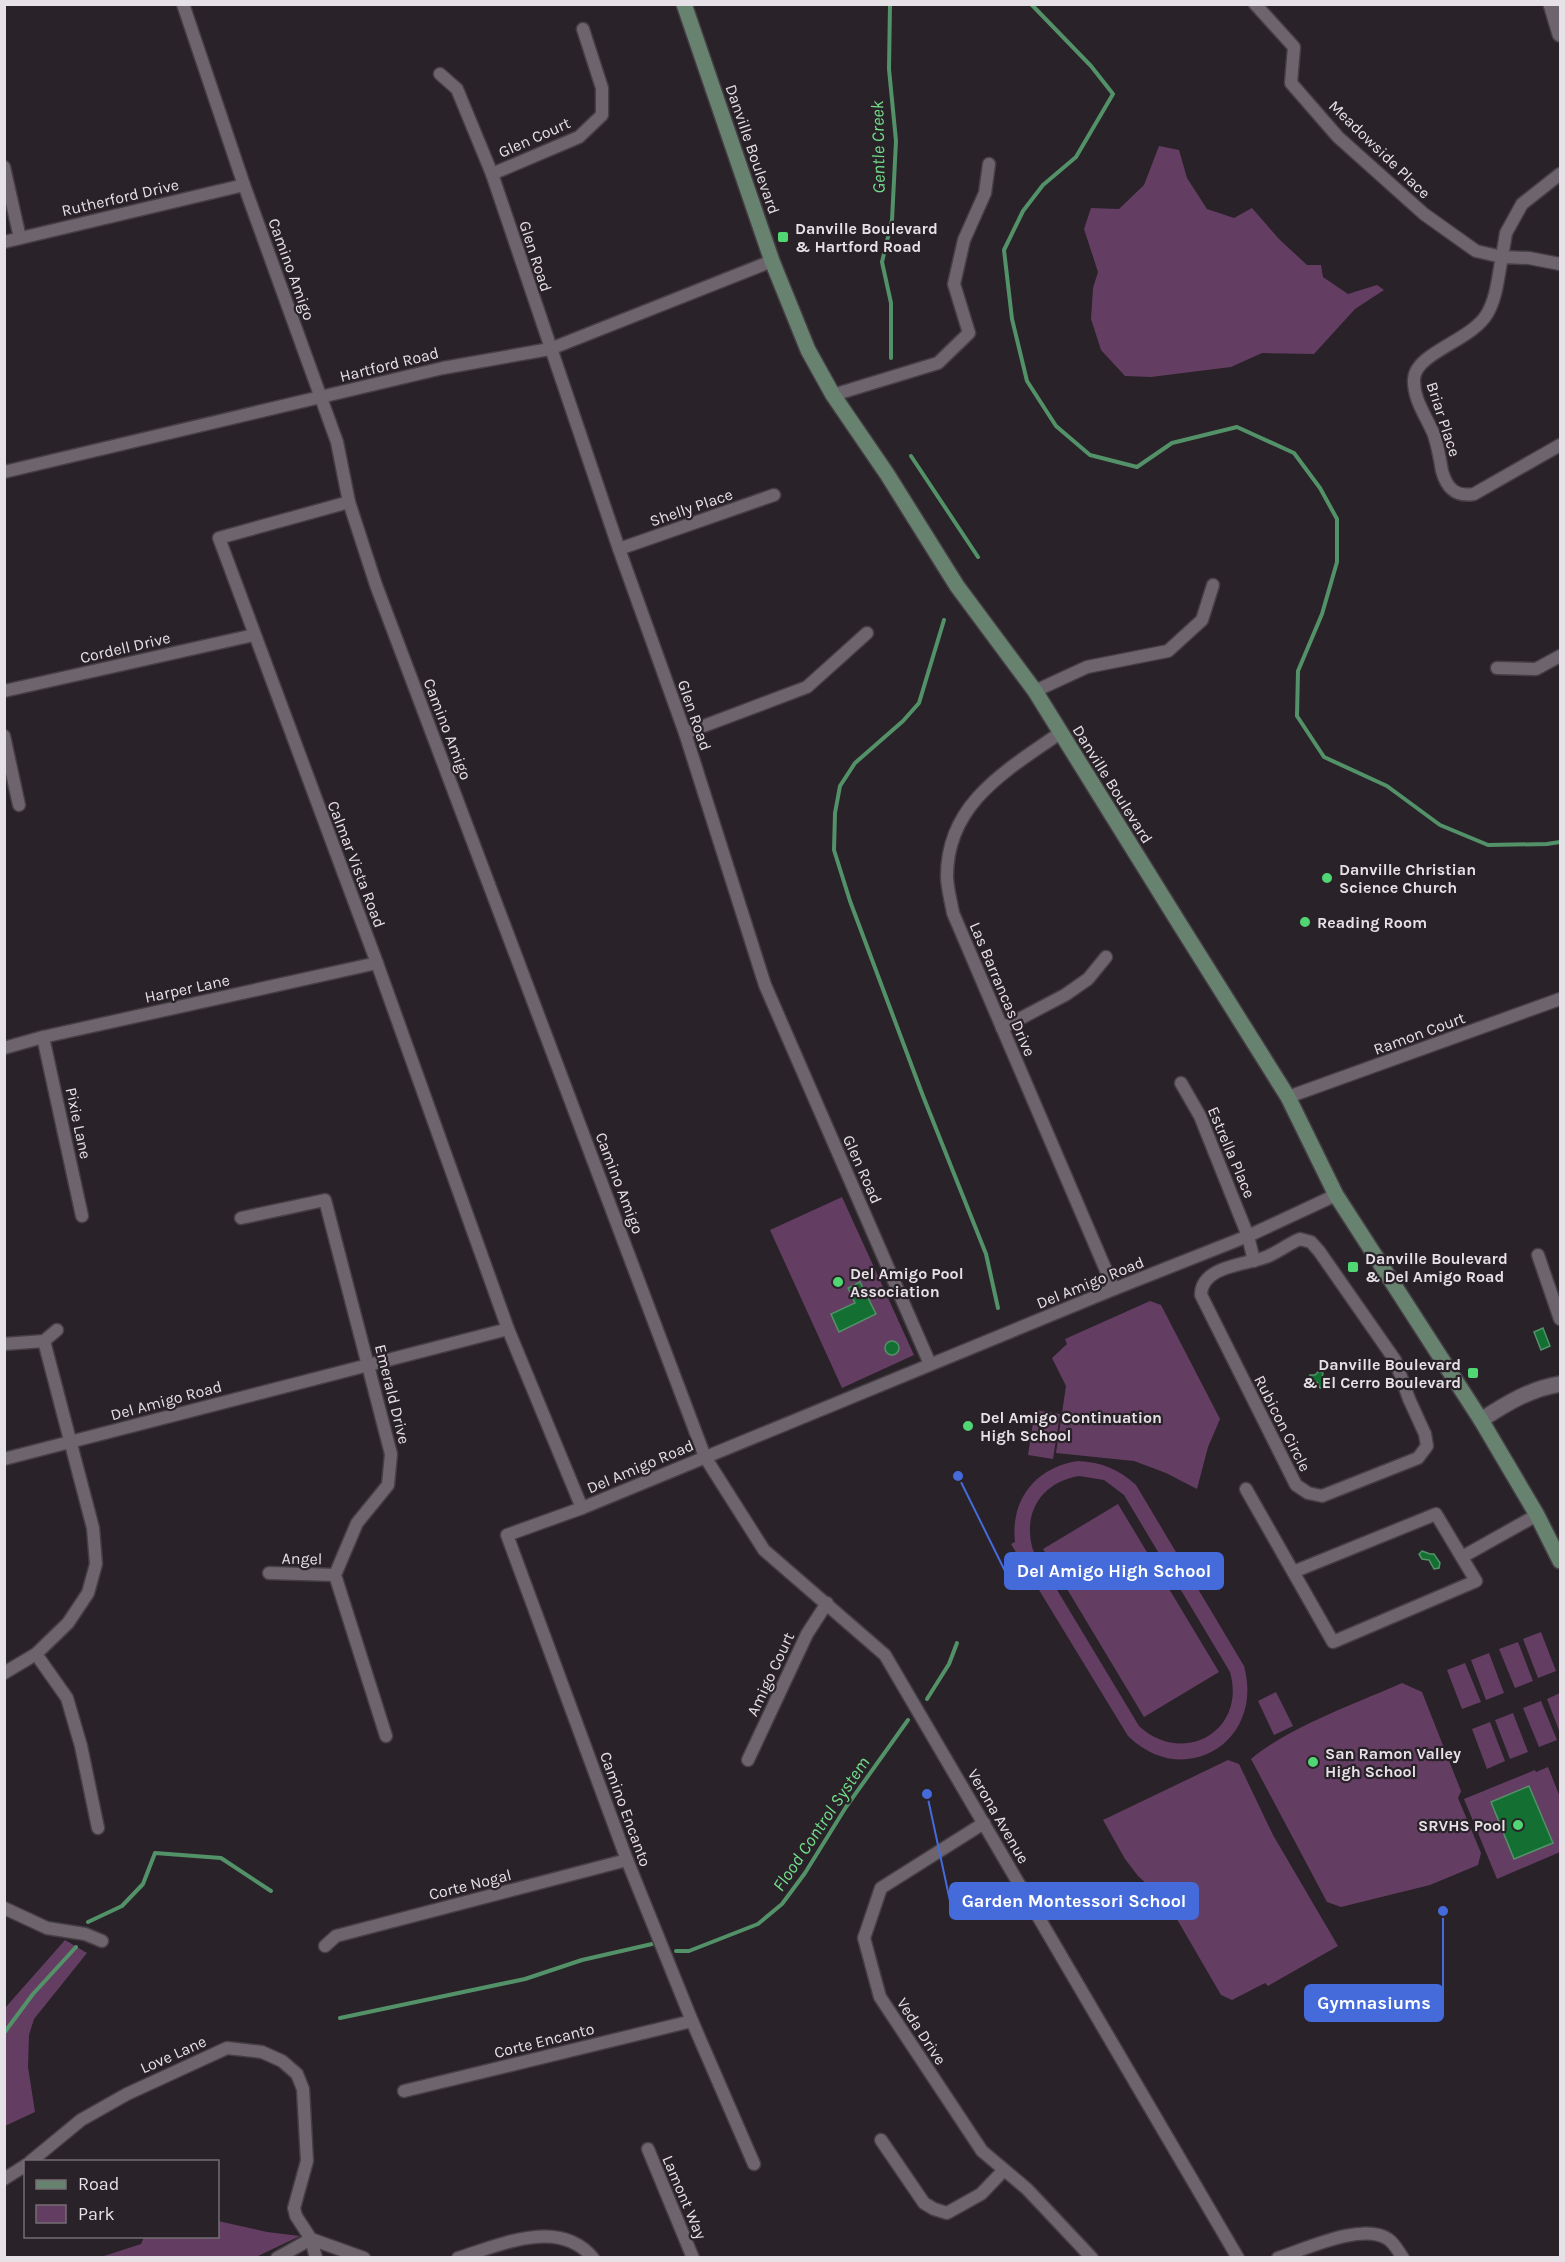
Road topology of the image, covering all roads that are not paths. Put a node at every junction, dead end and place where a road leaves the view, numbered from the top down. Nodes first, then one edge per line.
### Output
1 (183, 4) edge
2 (684, 4) edge
3 (1255, 4) edge
4 (1551, 4) edge
5 (583, 29) dead end
6 (1560, 34) edge
7 (440, 74) dead end
8 (989, 164) dead end
9 (4, 167) edge
10 (492, 174) junction
11 (1560, 174) edge
12 (244, 185) junction
13 (20, 238) junction
14 (4, 242) edge
15 (1502, 257) junction
16 (772, 261) junction
17 (1560, 264) edge
18 (550, 350) junction
19 (833, 395) junction
20 (321, 398) junction
21 (1560, 445) edge
22 (4, 472) edge
23 (774, 495) dead end
24 (349, 502) junction
25 (619, 549) junction
26 (1213, 585) dead end
27 (867, 633) dead end
28 (254, 635) junction
29 (1560, 656) edge
30 (1497, 668) dead end
31 (4, 691) edge
32 (1035, 691) junction
33 (685, 733) junction
34 (1060, 733) junction
35 (4, 736) edge
36 (19, 805) dead end
37 (1106, 957) dead end
38 (377, 963) junction
39 (1560, 999) edge
40 (1002, 1029) junction
41 (43, 1037) junction
42 (4, 1048) edge
43 (1181, 1083) dead end
44 (1288, 1097) junction
45 (1336, 1195) junction
46 (82, 1216) dead end
47 (241, 1218) dead end
48 (1248, 1236) junction
49 (1538, 1255) dead end
50 (1254, 1260) junction
51 (1114, 1289) junction
52 (1560, 1319) edge
53 (508, 1329) junction
54 (57, 1330) dead end
55 (44, 1341) junction
56 (4, 1344) edge
57 (369, 1364) junction
58 (930, 1364) junction
59 (1560, 1384) edge
60 (1481, 1420) junction
61 (69, 1442) junction
62 (705, 1457) junction
63 (4, 1459) edge
64 (1246, 1489) dead end
65 (582, 1508) junction
66 (1537, 1515) junction
67 (1462, 1557) junction
68 (1560, 1561) edge
69 (1293, 1572) junction
70 (269, 1573) dead end
71 (335, 1575) junction
72 (827, 1603) junction
73 (36, 1654) junction
74 (4, 1673) edge
75 (386, 1736) dead end
76 (748, 1761) dead end
77 (984, 1823) junction
78 (98, 1828) dead end
79 (627, 1860) junction
80 (4, 1908) edge
81 (102, 1941) dead end
82 (325, 1946) dead end
83 (692, 2021) junction
84 (404, 2091) dead end
85 (881, 2140) dead end
86 (648, 2149) dead end
87 (32, 2160) edge
88 (754, 2164) dead end
89 (24, 2166) edge
90 (1004, 2170) junction
91 (4, 2179) edge
92 (311, 2239) junction
93 (277, 2258) edge
94 (316, 2258) edge
95 (364, 2258) edge
96 (458, 2258) edge
97 (593, 2258) edge
98 (693, 2258) edge
99 (1092, 2258) edge
100 (1238, 2258) edge
101 (1278, 2258) edge
102 (1403, 2258) edge

1 - 12 street, Camino Amigo
2 - 16 main road, Danville Boulevard
3 - 15 street, Meadowside Place
4 - 6 street
5 - 10 street, Glen Court
7 - 10 street, Glen Road
8 - 19 street
9 - 13 street
10 - 18 street, Glen Road
11 - 15 street
12 - 13 street, Rutherford Drive
12 - 20 street, Camino Amigo
13 - 14 street, Rutherford Drive
15 - 17 street
15 - 21 street, Briar Place
16 - 18 street, Hartford Road
16 - 19 main road, Danville Boulevard
18 - 20 street, Hartford Road
18 - 25 street, Glen Road
19 - 32 main road, Danville Boulevard
20 - 22 street, Hartford Road
20 - 24 street, Camino Amigo
23 - 25 street, Shelly Place
24 - 28 street, Calmar Vista Road
24 - 62 street, Camino Amigo
25 - 33 street, Glen Road
26 - 32 street
27 - 33 street
28 - 31 street, Cordell Drive
28 - 38 street, Calmar Vista Road
29 - 30 street
32 - 34 main road, Danville Boulevard
33 - 58 street, Glen Road
34 - 40 street, Las Barrancas Drive
34 - 44 main road, Danville Boulevard
35 - 36 street
37 - 40 street
38 - 41 street, Harper Lane
38 - 53 street, Calmar Vista Road
39 - 44 street, Ramon Court
40 - 51 street, Las Barrancas Drive
41 - 42 street, Harper Lane
41 - 46 street, Pixie Lane
43 - 48 street, Estrella Place
44 - 45 main road, Danville Boulevard
45 - 48 street, Del Amigo Road
45 - 60 main road, Danville Boulevard
47 - 57 street, Emerald Drive
48 - 50 street
48 - 51 street, Del Amigo Road
49 - 52 street
50 - 50 street, Rubicon Circle
51 - 58 street, Del Amigo Road
53 - 57 street, Del Amigo Road
53 - 65 street, Del Amigo Road
54 - 55 street
55 - 56 street
55 - 61 street
57 - 61 street, Del Amigo Road
57 - 71 street, Emerald Drive
58 - 62 street, Del Amigo Road
59 - 60 street
60 - 66 main road, Danville Boulevard
61 - 63 street, Del Amigo Road
61 - 73 street
62 - 65 street, Del Amigo Road
62 - 72 street, Verona Avenue
64 - 69 street
65 - 79 street, Camino Encanto
66 - 67 street
66 - 68 main road, Danville Boulevard
67 - 69 street
67 - 69 street
70 - 71 street, Angel
71 - 75 street
72 - 76 street, Amigo Court
72 - 77 street, Verona Avenue
73 - 74 street
73 - 78 street
77 - 90 street, Veda Drive
77 - 100 street, Verona Avenue
79 - 82 street, Corte Nogal
79 - 83 street, Camino Encanto
80 - 81 street
83 - 84 street, Corte Encanto
83 - 88 street, Camino Encanto
85 - 90 street
86 - 98 street, Lamont Way
87 - 92 street, Love Lane
89 - 91 street
90 - 99 street, Veda Drive
92 - 93 street
92 - 94 street, Love Lane
92 - 95 street
96 - 97 street
101 - 102 street

